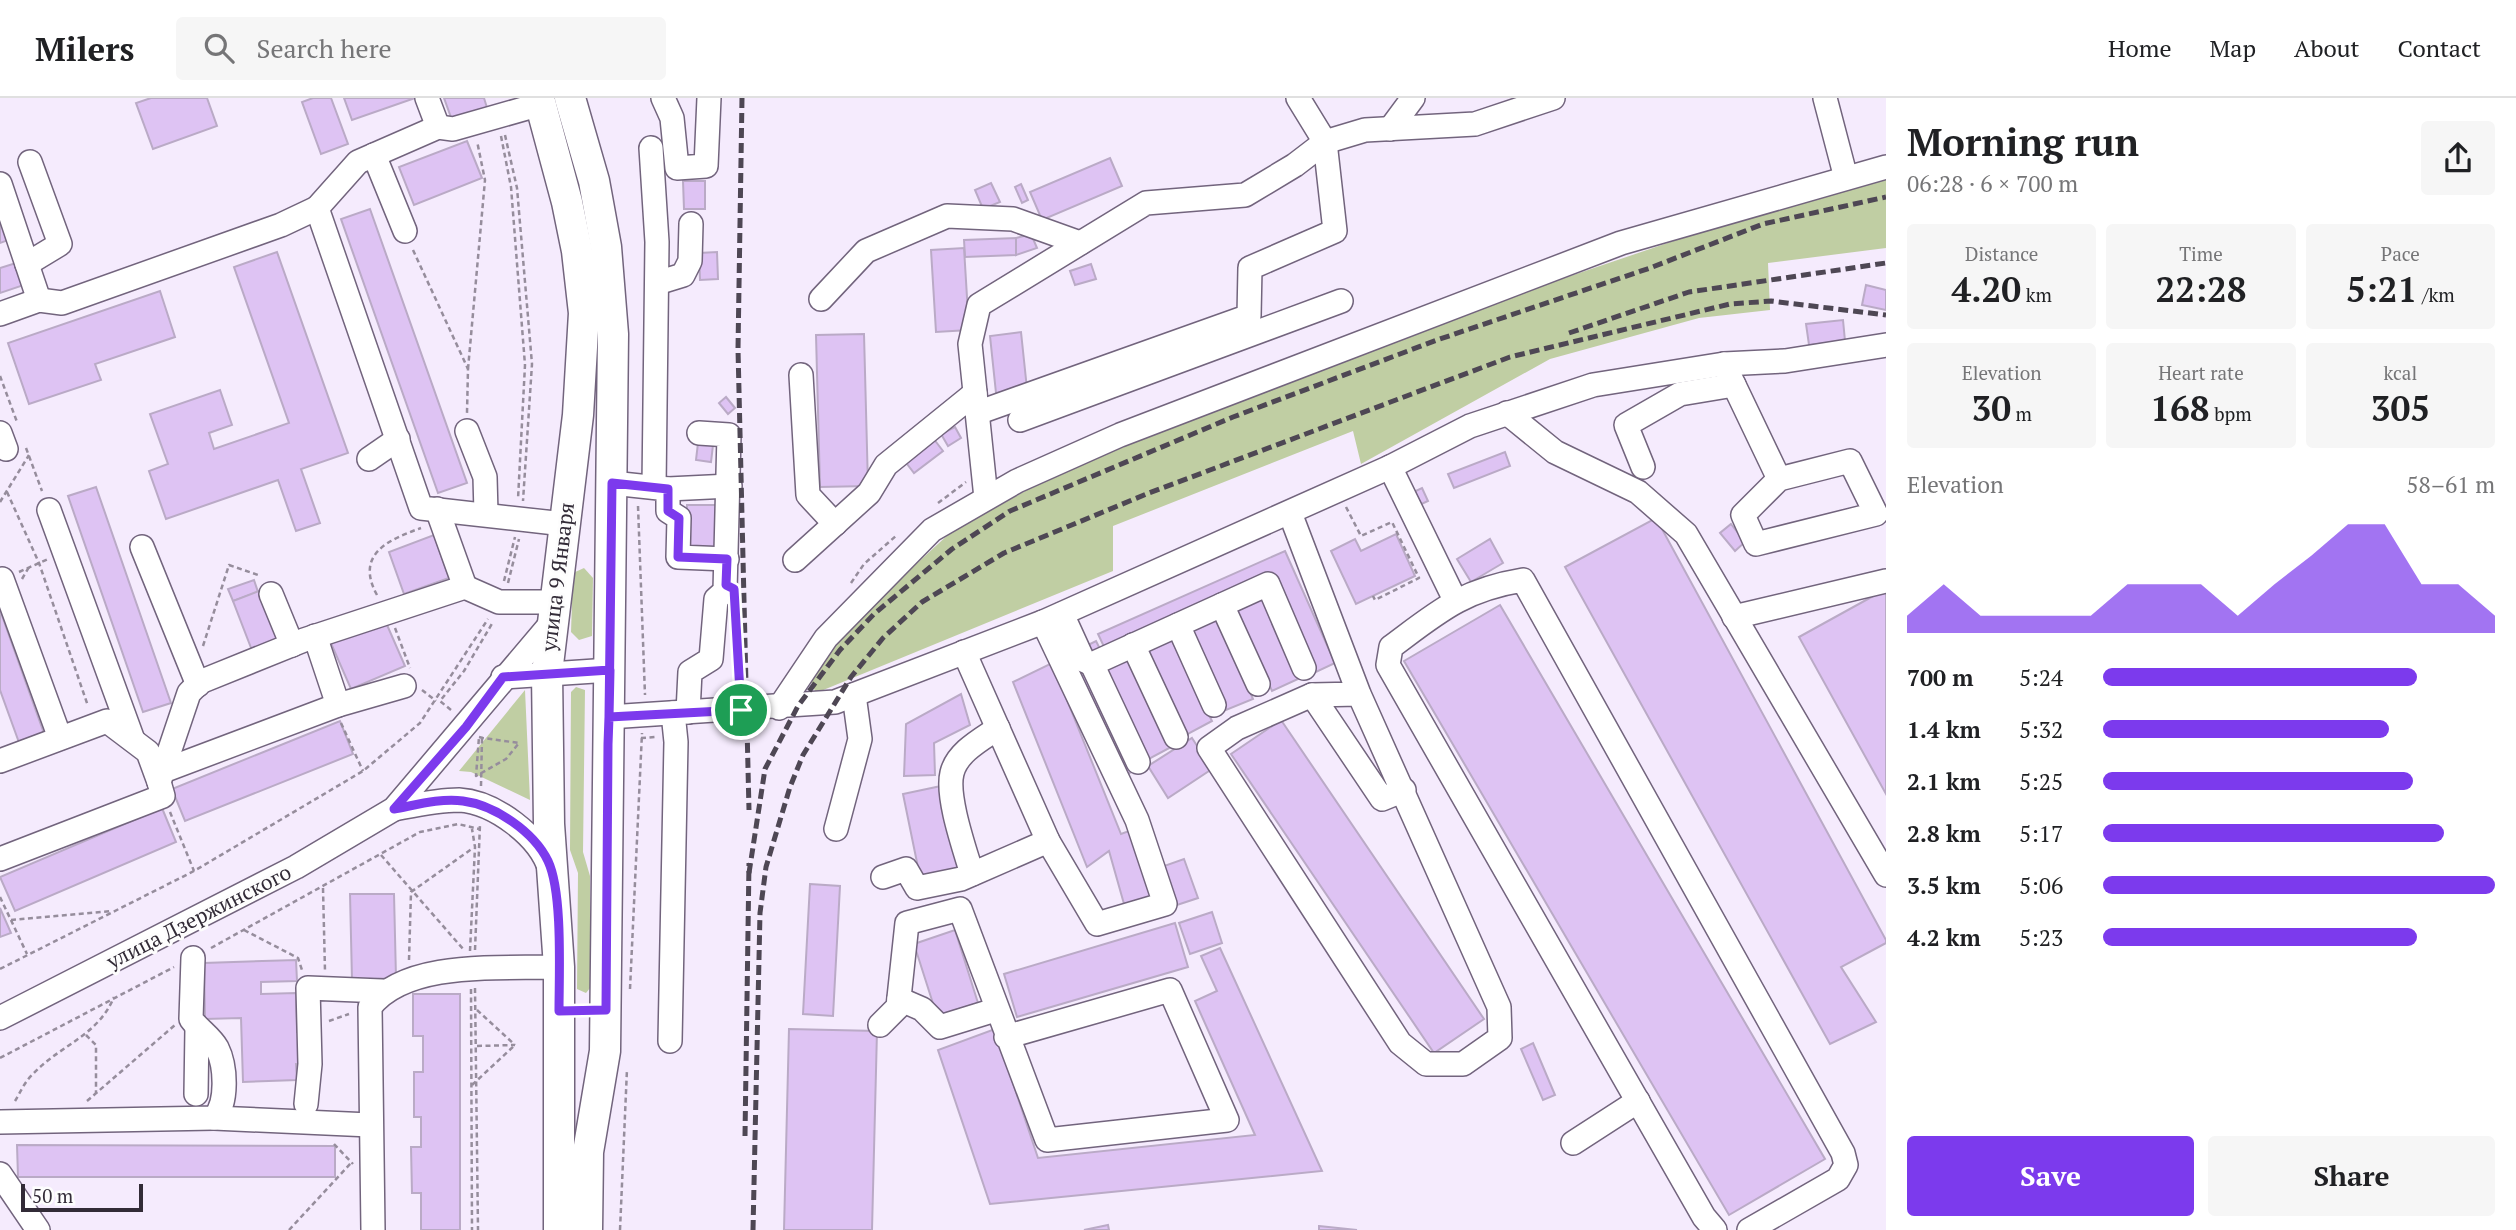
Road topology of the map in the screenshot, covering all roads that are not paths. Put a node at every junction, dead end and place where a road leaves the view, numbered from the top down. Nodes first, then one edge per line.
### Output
1 (427, 98) edge
2 (570, 98) edge
3 (663, 98) edge
4 (709, 98) edge
5 (1298, 98) edge
6 (1413, 98) edge
7 (1553, 98) edge
8 (1825, 98) edge
9 (540, 101) edge
10 (438, 127) junction
11 (1390, 129) junction
12 (1325, 142) junction
13 (651, 148) dead end
14 (374, 155) junction
15 (30, 162) dead end
16 (1886, 167) edge
17 (1846, 178) junction
18 (0, 184) edge
19 (317, 208) junction
20 (691, 223) dead end
21 (405, 230) road end
22 (1080, 243) junction
23 (27, 264) junction
24 (657, 282) junction
25 (821, 299) dead end
26 (39, 300) junction
27 (1341, 302) dead end
28 (0, 314) edge
29 (1249, 326) junction
30 (1886, 345) edge
31 (1724, 364) junction
32 (801, 375) dead end
33 (1734, 386) junction
34 (976, 403) junction
35 (1507, 414) junction
36 (1020, 420) dead end
37 (467, 430) road end
38 (699, 433) dead end
39 (398, 439) junction
40 (369, 459) dead end
41 (1390, 467) junction
42 (1643, 467) dead end
43 (1779, 480) junction
44 (612, 483) junction
45 (730, 486) junction
46 (661, 488) junction
47 (986, 498) junction
48 (49, 510) road end
49 (486, 513) junction
50 (1290, 513) junction
51 (439, 514) junction
52 (564, 523) junction
53 (835, 524) junction
54 (142, 547) dead end
55 (727, 559) junction
56 (794, 560) dead end
57 (2, 579) edge
58 (1886, 581) edge
59 (465, 587) junction
60 (271, 594) road end
61 (1455, 600) junction
62 (1223, 605) junction
63 (555, 611) junction
64 (1734, 617) junction
65 (1053, 618) junction
66 (1178, 625) junction
67 (315, 636) junction
68 (292, 645) junction
69 (1133, 645) junction
70 (964, 652) junction
71 (1092, 664) junction
72 (1304, 668) dead end
73 (610, 670) junction
74 (547, 673) junction
75 (503, 677) junction
76 (408, 679) road end
77 (195, 680) junction
78 (1258, 684) dead end
79 (1359, 694) junction
80 (854, 695) junction
81 (1312, 695) junction
82 (1214, 705) dead end
83 (336, 706) junction
84 (779, 708) junction
85 (681, 713) junction
86 (609, 717) junction
87 (998, 728) junction
88 (1176, 737) dead end
89 (60, 738) junction
90 (133, 740) junction
91 (0, 761) edge
92 (1138, 762) dead end
93 (162, 783) junction
94 (1404, 790) junction
95 (394, 809) junction
96 (836, 829) dead end
97 (1048, 841) junction
98 (0, 858) edge
99 (972, 874) junction
100 (1886, 875) edge
101 (883, 877) dead end
102 (554, 883) junction
103 (193, 958) road end
104 (559, 967) junction
105 (376, 999) junction
106 (899, 999) junction
107 (618, 1004) junction
108 (995, 1010) junction
109 (559, 1011) junction
110 (0, 1018) edge
111 (194, 1020) junction
112 (880, 1025) dead end
113 (1006, 1037) junction
114 (670, 1041) dead end
115 (197, 1094) dead end
116 (1638, 1101) junction
117 (309, 1112) junction
118 (214, 1118) junction
119 (1, 1122) edge
120 (370, 1135) junction
121 (1573, 1143) dead end
122 (0, 1174) edge
123 (38, 1230) edge
124 (373, 1230) edge
125 (559, 1230) edge
126 (586, 1230) edge
127 (1715, 1230) edge
128 (1749, 1230) edge

1 - 10 street
2 - 44 main road
3 - 4 street
5 - 12 street
6 - 11 street
7 - 11 street
8 - 17 street
9 - 10 street
9 - 52 main road, улица 9 Января
10 - 14 street
11 - 12 street
12 - 22 street
12 - 29 street
13 - 24 street
14 - 19 street
14 - 21 street
15 - 23 street
16 - 17 street
17 - 47 street
18 - 23 street
19 - 26 street
19 - 39 street
20 - 24 street
22 - 25 street
22 - 34 street
23 - 26 street
24 - 46 street
26 - 28 street
27 - 29 street
29 - 34 street
29 - 36 street
30 - 31 street
31 - 33 street
31 - 35 street
32 - 53 street
33 - 42 street
33 - 43 street
34 - 47 street
34 - 53 street
35 - 41 street
35 - 64 street
37 - 49 street
38 - 45 street
39 - 40 street
39 - 51 street
41 - 50 street
41 - 61 street
43 - 43 street
44 - 46 street
44 - 73 main road
45 - 46 street
45 - 55 street
46 - 55 street
47 - 84 street
48 - 90 street
49 - 51 street
49 - 52 street
50 - 65 street
50 - 79 street
51 - 59 street
52 - 63 main road, улица 9 Января
53 - 56 street
54 - 77 street
55 - 85 street
57 - 89 street
58 - 64 street
59 - 63 street
59 - 67 street
60 - 68 street
61 - 116 street
61 - 128 street
62 - 66 street
62 - 72 street
62 - 78 street
63 - 74 main road, улица 9 Января
63 - 75 street, улица Дзержинского
64 - 100 street
65 - 70 street
65 - 71 street
65 - 97 street
66 - 69 street
66 - 82 street
67 - 68 street
67 - 83 street
68 - 77 street
69 - 71 street
69 - 88 street
70 - 80 street
70 - 87 street
71 - 92 street
73 - 74 street
73 - 86 main road
74 - 75 street
74 - 102 main road, улица 9 Января
75 - 95 street, улица Дзержинского
76 - 83 street
77 - 93 street
79 - 81 street
79 - 94 street
80 - 84 street
80 - 96 street
81 - 94 street
81 - 94 street
83 - 93 street
84 - 85 street
85 - 86 street
85 - 114 street
86 - 107 main road
87 - 97 street
87 - 99 street
89 - 90 street
89 - 91 street
90 - 93 street
93 - 98 street
95 - 102 street, улица Дзержинского
95 - 110 street, улица Дзержинского
97 - 99 street
99 - 101 street
102 - 104 main road, улица 9 Января
103 - 111 street
104 - 105 street
104 - 109 main road, улица 9 Января
105 - 117 street
105 - 120 street
106 - 108 street
106 - 108 street
106 - 112 street
107 - 109 main road
107 - 126 main road
108 - 113 street
109 - 125 main road, улица 9 Января
111 - 115 street
111 - 118 street
113 - 113 street
116 - 121 street
116 - 127 street
117 - 118 street
117 - 120 street
118 - 119 street
120 - 124 street
122 - 123 street

